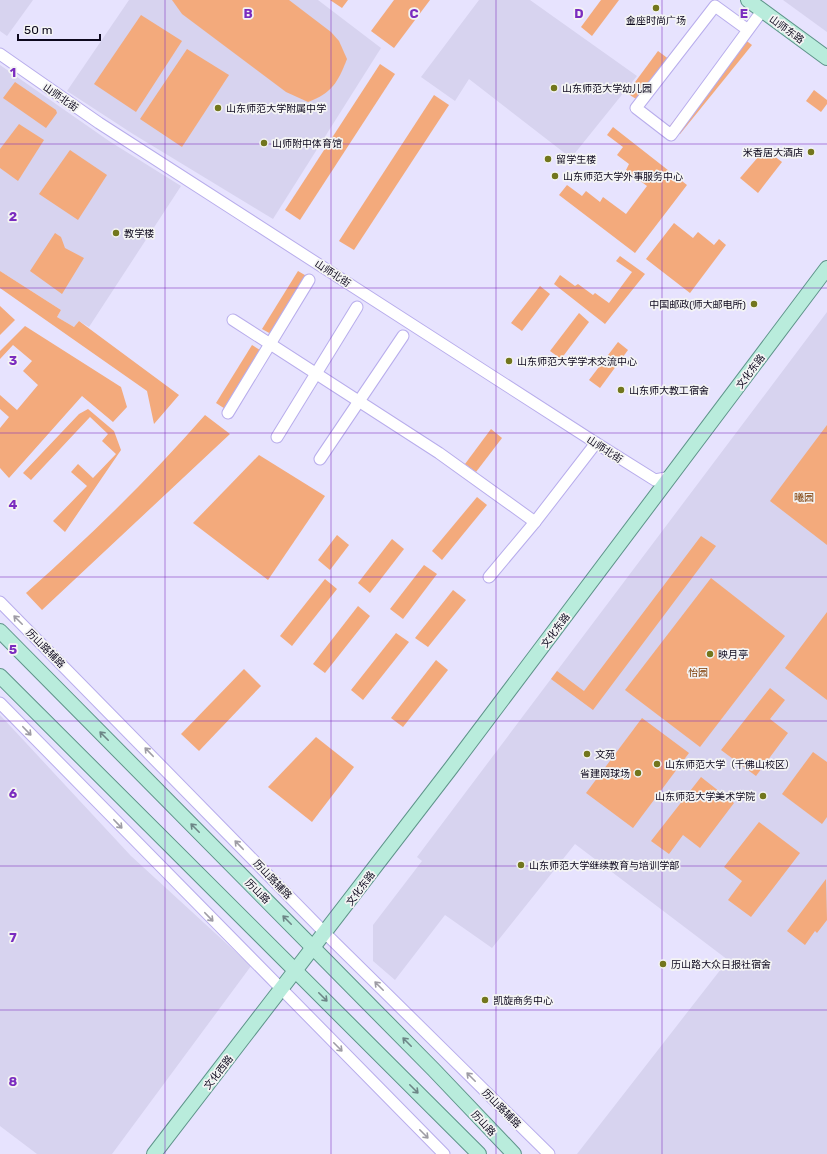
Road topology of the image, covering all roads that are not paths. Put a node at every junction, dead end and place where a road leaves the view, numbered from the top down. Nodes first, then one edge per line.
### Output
1 (748, 0) edge
2 (762, 10) junction
3 (748, 30) junction
4 (0, 54) edge
5 (827, 58) edge
6 (827, 268) edge
7 (309, 280) dead end
8 (357, 308) dead end
9 (233, 320) dead end
10 (403, 336) dead end
11 (269, 343) junction
12 (316, 373) junction
13 (360, 401) junction
14 (228, 412) dead end
15 (278, 437) dead end
16 (596, 443) junction
17 (320, 459) dead end
18 (671, 477) junction
19 (535, 522) junction
20 (489, 577) dead end
21 (0, 602) edge
22 (0, 631) edge
23 (0, 676) edge
24 (0, 703) edge
25 (325, 933) junction
26 (314, 948) junction
27 (295, 969) junction
28 (281, 990) junction
29 (154, 1154) edge
30 (444, 1154) edge
31 (479, 1154) edge
32 (514, 1154) edge
33 (549, 1154) edge

1 - 2 main road, 山师东路
2 - 3 street
2 - 5 main road, 山师东路
3 - 3 street
4 - 16 street, 山师北街
6 - 18 main road, 文化东路
7 - 11 street
8 - 12 street
9 - 11 street
10 - 13 street
11 - 12 street
11 - 14 street
12 - 13 street
12 - 15 street
13 - 17 street
13 - 19 street
16 - 18 street, 山师北街
16 - 19 street
18 - 25 main road, 文化东路
19 - 20 street
25 -> 21 street, 历山路辅路
26 -> 22 main road, 历山路
23 - 27 main road
24 -> 28 street
25 - 26 main road, 文化东路
33 -> 25 street, 历山路辅路
26 - 27 main road, 文化东路
32 -> 26 main road, 历山路
27 - 28 main road, 文化东路
27 -> 31 main road
28 - 29 main road, 文化西路
28 -> 30 street

